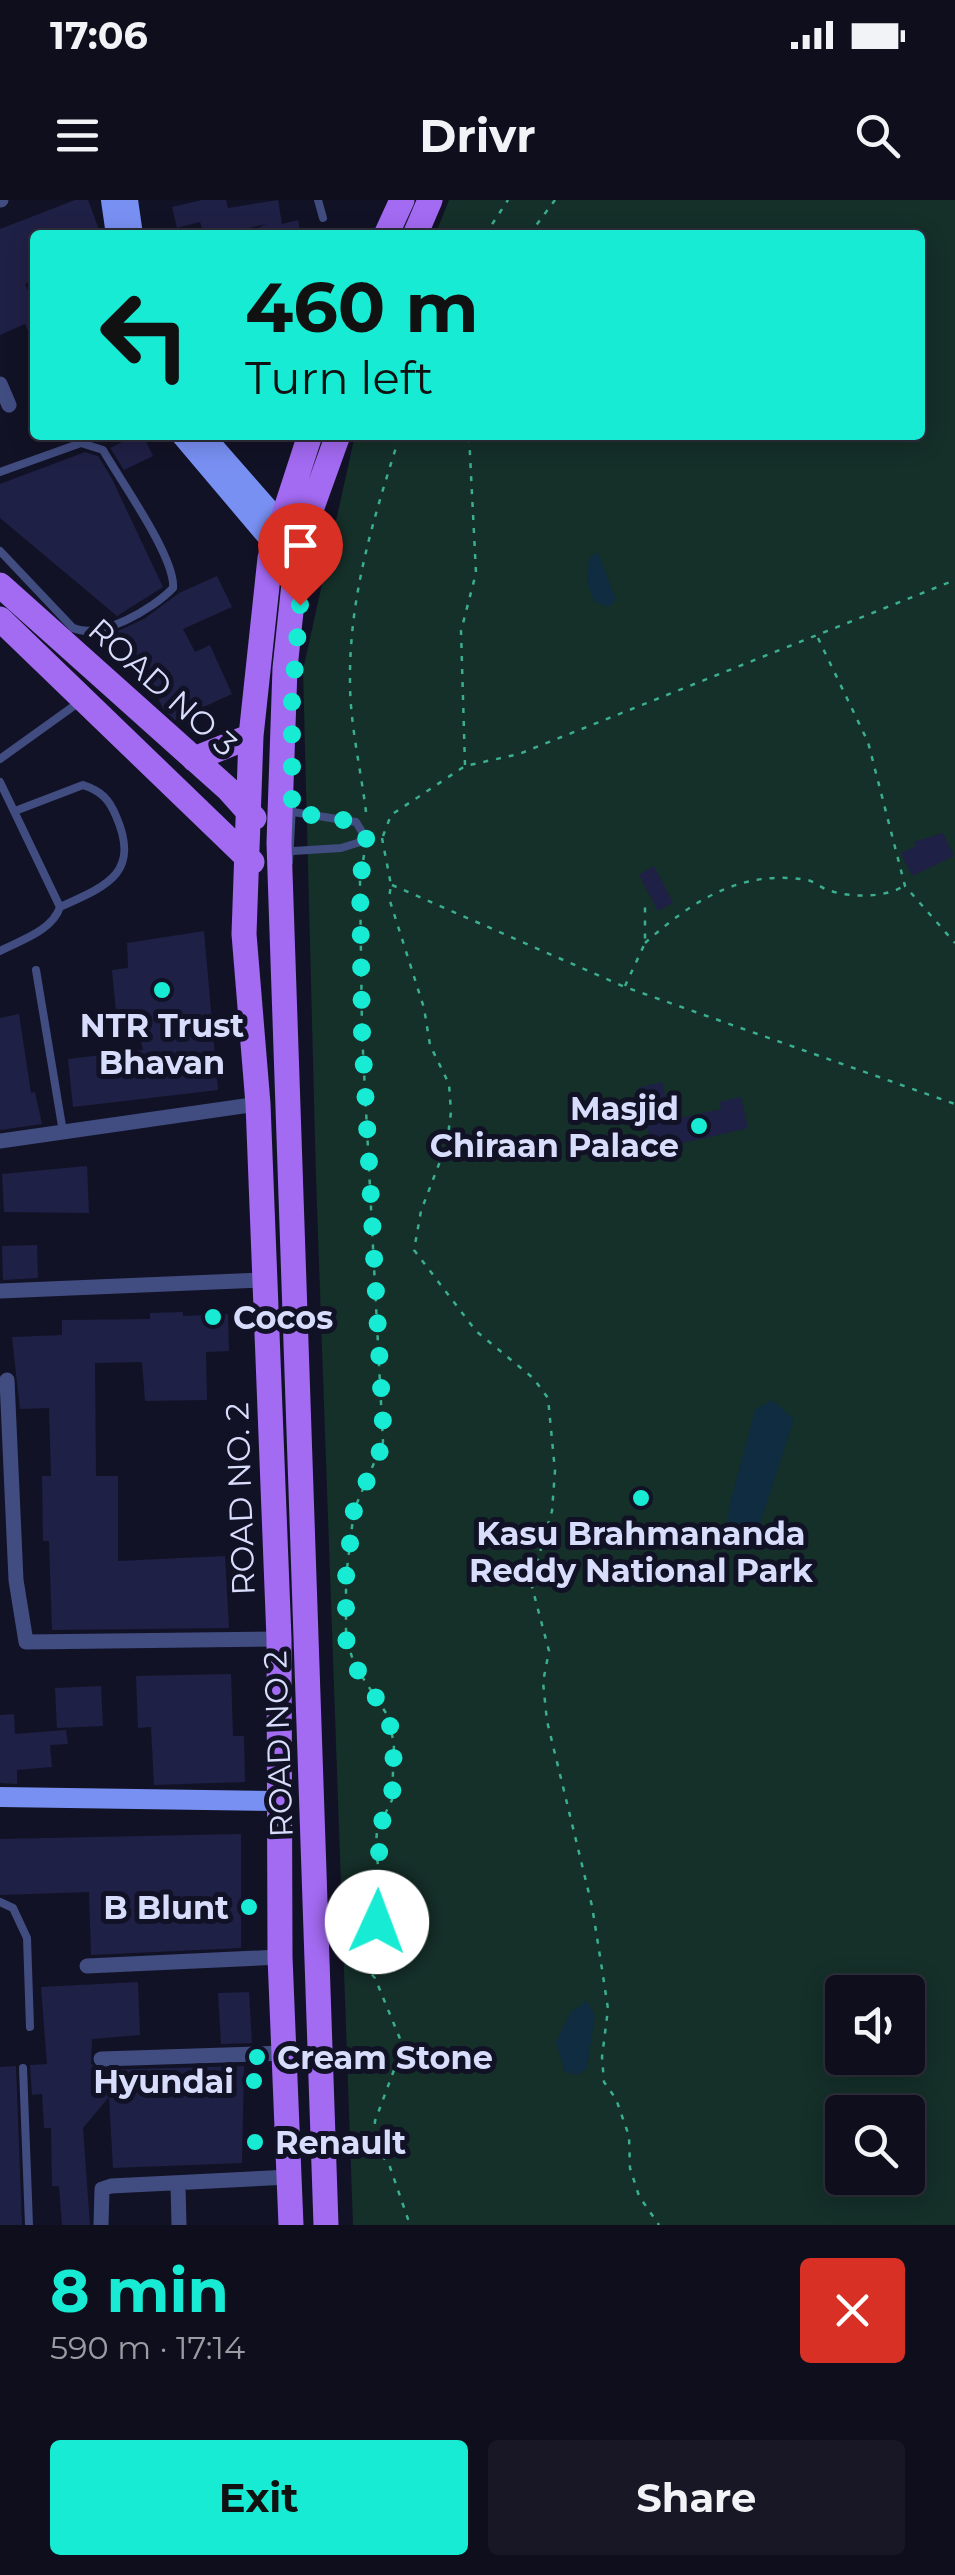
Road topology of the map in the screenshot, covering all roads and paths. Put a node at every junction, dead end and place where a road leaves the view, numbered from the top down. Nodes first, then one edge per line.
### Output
1 (111, 200) edge
2 (128, 200) edge
3 (318, 200) edge
4 (402, 200) edge
5 (430, 200) edge
6 (508, 200) edge
7 (555, 200) edge
8 (322, 218) dead end
9 (115, 230) edge
10 (131, 230) edge
11 (388, 230) edge
12 (416, 230) edge
13 (488, 230) edge
14 (534, 230) edge
15 (0, 384) edge
16 (9, 406) dead end
17 (186, 440) edge
18 (208, 440) edge
19 (308, 440) edge
20 (336, 440) edge
21 (398, 440) edge
22 (469, 440) edge
23 (0, 472) edge
24 (310, 518) junction
25 (278, 534) junction
26 (0, 552) edge
27 (955, 580) edge
28 (0, 585) edge
29 (0, 619) edge
30 (818, 636) junction
31 (86, 698) junction
32 (251, 736) junction
33 (0, 759) edge
34 (194, 759) junction
35 (465, 766) junction
36 (0, 782) edge
37 (15, 811) junction
38 (248, 812) junction
39 (292, 812) junction
40 (215, 822) junction
41 (367, 840) junction
42 (286, 847) junction
43 (246, 856) junction
44 (391, 885) junction
45 (904, 886) junction
46 (278, 888) junction
47 (645, 901) dead end
48 (60, 907) junction
49 (244, 934) junction
50 (645, 942) junction
51 (955, 943) edge
52 (0, 951) edge
53 (36, 970) dead end
54 (624, 987) junction
55 (258, 1104) junction
56 (955, 1104) edge
57 (64, 1132) junction
58 (0, 1141) edge
59 (264, 1280) junction
60 (0, 1291) edge
61 (7, 1380) dead end
62 (3, 1413) edge
63 (279, 1640) junction
64 (0, 1797) edge
65 (278, 1801) junction
66 (0, 1902) edge
67 (280, 1957) junction
68 (87, 1966) dead end
69 (30, 2027) dead end
70 (286, 2053) junction
71 (102, 2059) dead end
72 (24, 2068) dead end
73 (290, 2177) junction
74 (178, 2185) junction
75 (29, 2225) edge
76 (101, 2225) edge
77 (179, 2225) edge
78 (291, 2225) edge
79 (326, 2225) edge
80 (410, 2225) edge
81 (658, 2225) edge

1 - 9 street
2 - 10 street
3 - 8 lane
4 - 11 main road
5 - 12 main road
6 - 13 path
7 - 14 path
15 - 16 street
17 - 25 street
18 - 25 street
19 - 25 main road, ROAD NO. 2
20 - 24 main road
21 - 41 path
22 - 35 path
23 - 26 lane
24 - 39 lane
24 - 42 main road
25 - 32 main road, ROAD NO. 2
27 - 30 path
28 - 34 main road, ROAD NO 3
29 - 31 main road
30 - 35 path
30 - 45 path
31 - 33 lane
31 - 40 main road
32 - 34 main road
32 - 38 main road, ROAD NO. 2
34 - 38 main road, ROAD NO 3
35 - 44 path
36 - 37 lane
37 - 48 lane
37 - 48 lane
38 - 42 main road, ROAD NO 3
38 - 43 main road, ROAD NO. 2
39 - 41 lane
39 - 42 lane
40 - 43 main road
40 - 49 main road
41 - 42 lane
41 - 80 path
42 - 46 main road
43 - 46 main road
43 - 49 main road, ROAD NO. 2
44 - 54 path
44 - 81 path
45 - 50 path
45 - 51 path
46 - 79 main road, ROAD NO 2
47 - 50 path
48 - 52 lane
49 - 55 main road, ROAD NO. 2
50 - 54 path
53 - 57 lane
54 - 56 path
55 - 57 street
55 - 59 main road, ROAD NO. 2
57 - 58 street
59 - 60 street
59 - 63 main road, ROAD NO. 2
61 - 62 street
62 - 63 street
63 - 65 main road, ROAD NO. 2
64 - 65 street
65 - 67 main road, ROAD NO. 2
66 - 69 lane
67 - 68 street
67 - 70 main road, ROAD NO. 2
70 - 71 street
70 - 73 main road, ROAD NO. 2
72 - 75 lane
73 - 74 street
73 - 78 main road, ROAD NO. 2
74 - 76 street
74 - 77 street

